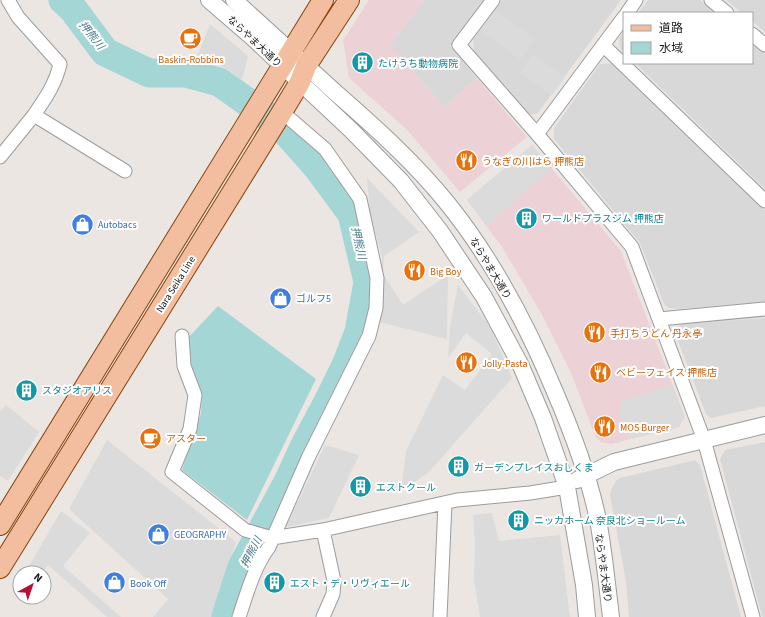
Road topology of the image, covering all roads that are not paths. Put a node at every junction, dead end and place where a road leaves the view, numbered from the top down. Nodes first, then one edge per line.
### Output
1 (8, 0) edge
2 (209, 0) edge
3 (234, 0) edge
4 (323, 0) edge
5 (349, 0) edge
6 (493, 0) edge
7 (636, 0) edge
8 (711, 0) edge
9 (628, 12) edge
10 (726, 12) edge
11 (623, 18) edge
12 (753, 35) edge
13 (603, 45) junction
14 (765, 45) edge
15 (287, 59) junction
16 (303, 74) junction
17 (280, 114) junction
18 (34, 115) junction
19 (537, 134) junction
20 (0, 157) edge
21 (125, 171) dead end
22 (765, 202) edge
23 (765, 310) edge
24 (659, 319) junction
25 (182, 336) dead end
26 (765, 425) edge
27 (704, 440) junction
28 (586, 475) junction
29 (567, 487) junction
30 (445, 503) junction
31 (0, 525) edge
32 (323, 530) junction
33 (272, 538) junction
34 (0, 568) edge
35 (239, 617) edge
36 (323, 617) edge
37 (440, 617) edge
38 (586, 617) edge
39 (610, 617) edge
40 (753, 617) edge

1 - 18 street
2 - 15 street, ならやま大通り
3 - 15 street, ならやま大通り
4 - 15 main road
5 - 16 main road, Nara Seika Line
6 - 19 street
7 - 9 street
8 - 10 street
11 - 13 street
12 - 14 street
13 - 19 street
13 - 22 street
15 - 16 street, ならやま大通り
15 - 31 main road
16 - 17 main road, Nara Seika Line
16 - 28 street, ならやま大通り
16 - 29 street, ならやま大通り
17 - 33 street
17 - 34 main road, Nara Seika Line
18 - 20 street
18 - 21 street
19 - 24 street
23 - 24 street
24 - 27 street
25 - 33 street
26 - 27 street
27 - 28 street
27 - 40 street
28 - 29 street
28 - 39 street, ならやま大通り
29 - 30 street
29 - 38 street, ならやま大通り
30 - 32 street
30 - 37 street
32 - 33 street
32 - 36 street
33 - 35 street

